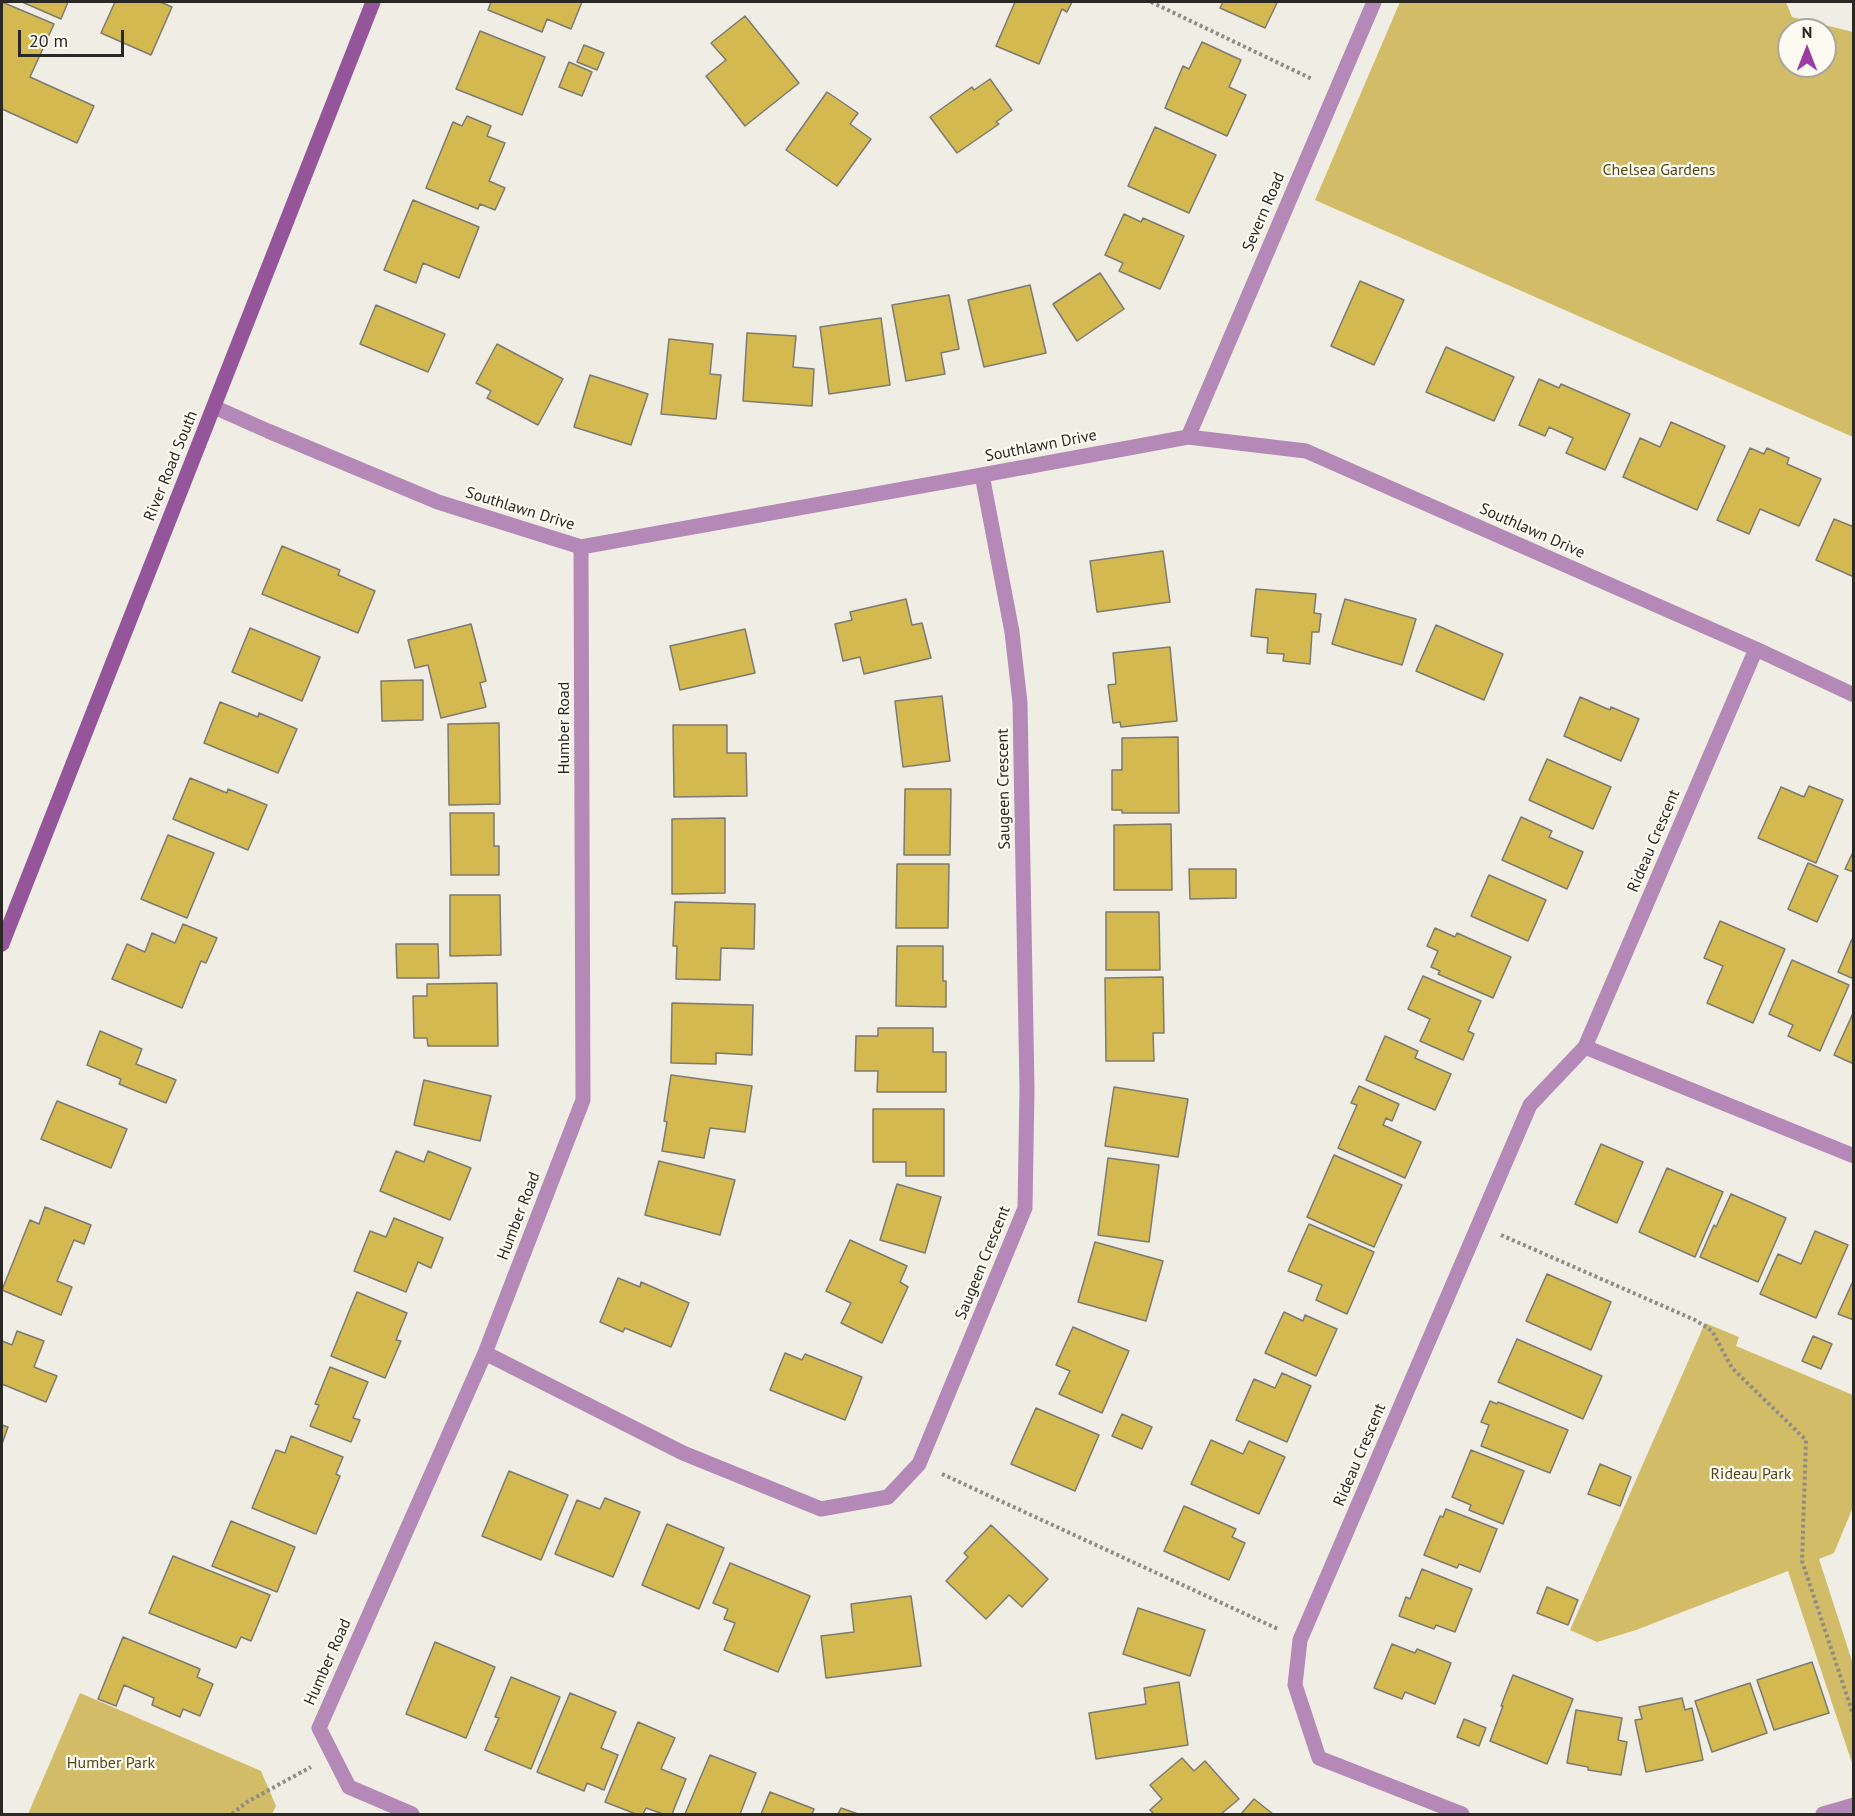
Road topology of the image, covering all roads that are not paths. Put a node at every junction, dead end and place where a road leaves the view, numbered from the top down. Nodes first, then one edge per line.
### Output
1 (373, 2) edge
2 (1374, 2) edge
3 (214, 406) junction
4 (1188, 436) junction
5 (982, 475) junction
6 (581, 547) junction
7 (1756, 649) junction
8 (1854, 694) edge
9 (2, 944) edge
10 (1585, 1047) junction
11 (1854, 1156) edge
12 (485, 1353) junction
13 (1854, 1804) edge
14 (412, 1815) edge
15 (1462, 1815) edge
16 (1823, 1815) edge

1 - 3 street, River Road South
2 - 4 street, Severn Road
3 - 6 street, Southlawn Drive
3 - 9 street, River Road South
4 - 5 street, Southlawn Drive
4 - 7 street, Southlawn Drive
5 - 6 street, Southlawn Drive
5 - 12 street, Saugeen Crescent
6 - 12 street, Humber Road
7 - 8 street, Southlawn Drive
7 - 10 street, Rideau Crescent
10 - 11 street
10 - 15 street, Rideau Crescent
12 - 14 street, Humber Road
13 - 16 street

